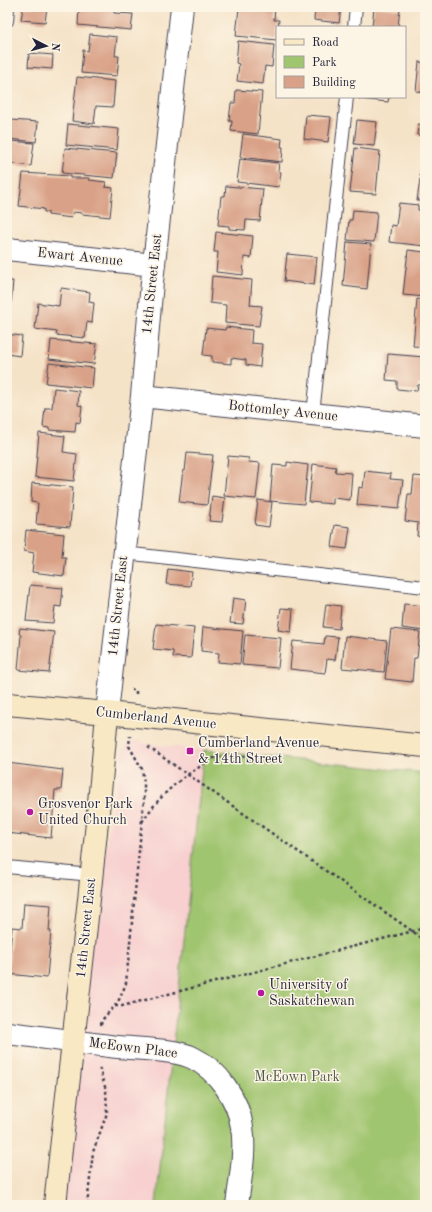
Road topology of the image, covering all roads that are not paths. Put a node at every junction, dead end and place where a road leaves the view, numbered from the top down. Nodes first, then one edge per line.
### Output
1 (8, 7) edge
2 (182, 7) edge
3 (356, 7) edge
4 (7, 21) edge
5 (354, 26) edge
6 (347, 98) edge
7 (7, 249) edge
8 (154, 265) junction
9 (142, 396) junction
10 (314, 414) junction
11 (425, 426) edge
12 (124, 553) junction
13 (425, 587) edge
14 (7, 704) edge
15 (107, 713) junction
16 (425, 746) edge
17 (7, 867) edge
18 (92, 875) junction
19 (7, 1033) edge
20 (73, 1040) junction
21 (55, 1205) edge
22 (237, 1205) edge

1 - 4 lane
2 - 8 street, 14th Street East
3 - 5 lane
6 - 10 lane
7 - 8 street, Ewart Avenue
8 - 9 street, 14th Street East
9 - 10 street, Bottomley Avenue
9 - 12 street, 14th Street East
10 - 11 street, Bottomley Avenue
12 - 13 lane
12 - 15 street, 14th Street East
14 - 15 street, Cumberland Avenue
15 - 16 street, Cumberland Avenue
15 - 18 street, 14th Street East
17 - 18 lane
18 - 20 street, 14th Street East
19 - 20 street, McEown Place
20 - 21 street, 14th Street East
20 - 22 street, McEown Place

